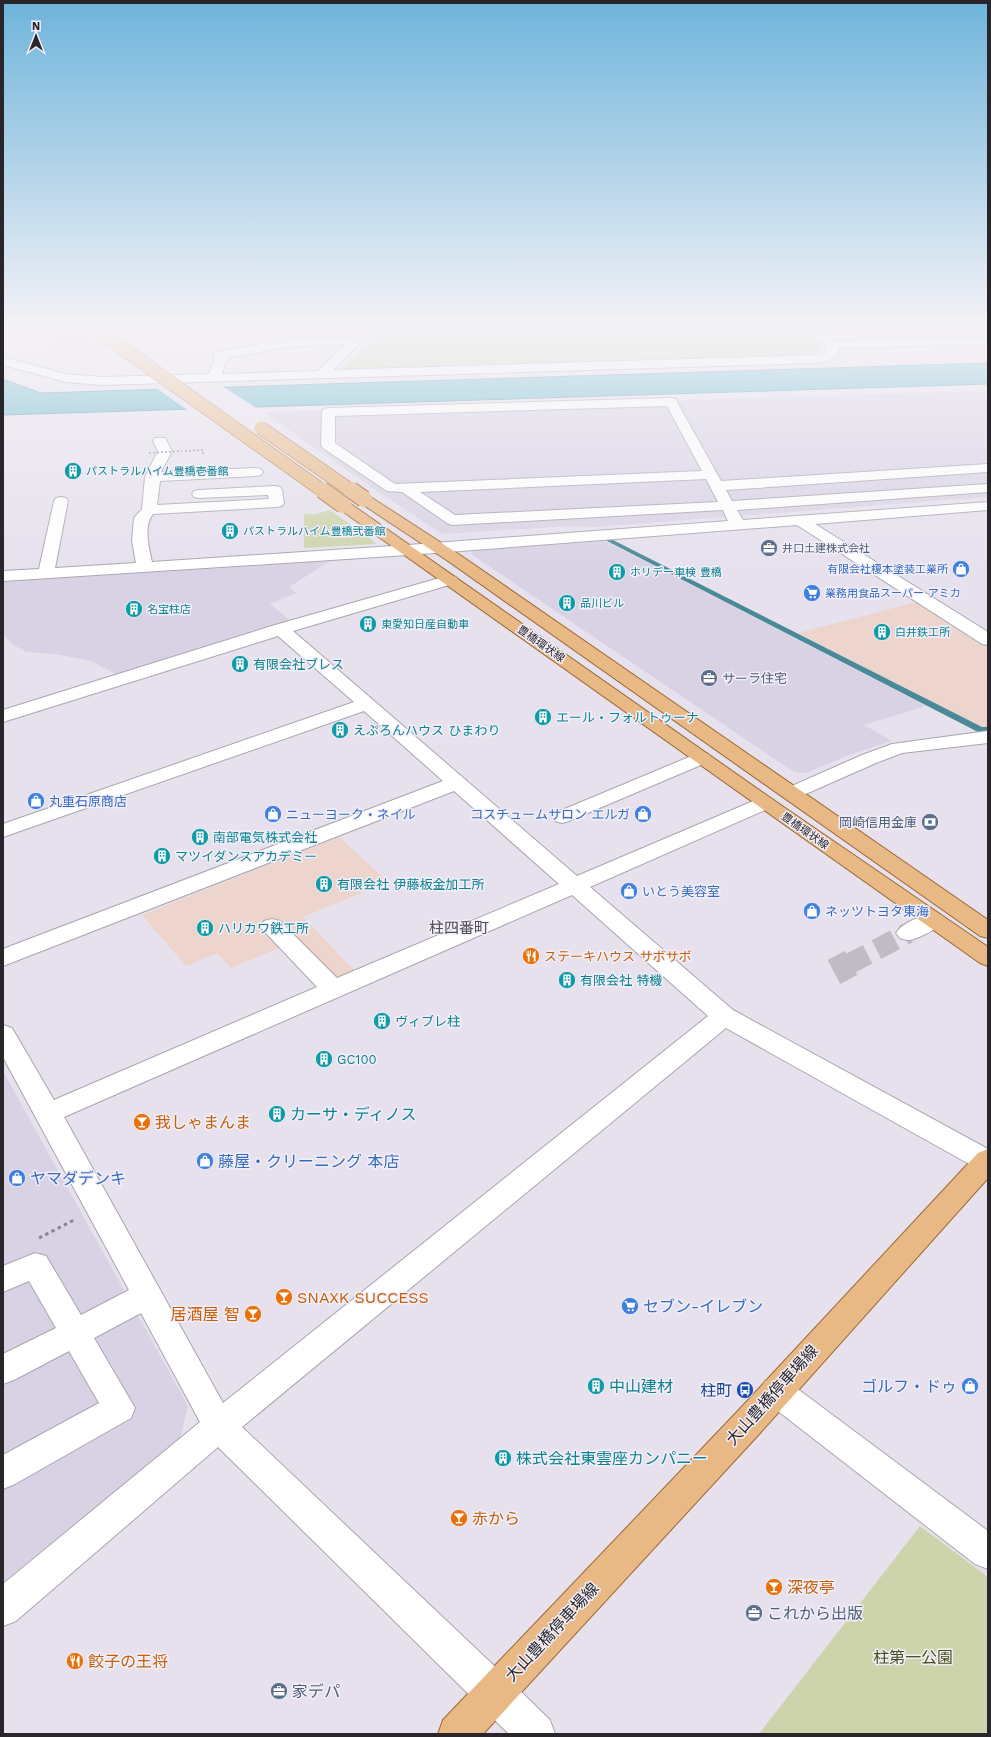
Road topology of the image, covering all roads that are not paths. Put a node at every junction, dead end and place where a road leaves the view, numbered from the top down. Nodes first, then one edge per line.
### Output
1 (208, 409) edge
2 (430, 409) edge
3 (676, 409) edge
4 (253, 422) dead end
5 (160, 441) dead end
6 (988, 468) edge
7 (256, 472) dead end
8 (152, 477) junction
9 (714, 480) junction
10 (405, 488) junction
11 (988, 488) edge
12 (199, 494) dead end
13 (61, 501) dead end
14 (728, 506) junction
15 (988, 506) edge
16 (149, 510) junction
17 (799, 520) junction
18 (738, 525) junction
19 (438, 547) junction
20 (408, 550) junction
21 (145, 567) junction
22 (46, 573) junction
23 (3, 576) edge
24 (450, 580) junction
25 (281, 629) junction
26 (988, 640) edge
27 (367, 704) junction
28 (3, 716) edge
29 (988, 738) edge
30 (701, 758) junction
31 (457, 783) junction
32 (792, 793) junction
33 (765, 803) junction
34 (562, 817) dead end
35 (3, 831) edge
36 (574, 886) junction
37 (933, 920) junction
38 (272, 926) dead end
39 (988, 931) edge
40 (908, 933) tunnel mouth
41 (3, 958) edge
42 (988, 958) edge
43 (334, 990) junction
44 (724, 1016) junction
45 (3, 1034) edge
46 (48, 1113) junction
47 (988, 1161) edge
48 (3, 1280) edge
49 (148, 1295) junction
50 (74, 1333) junction
51 (3, 1370) edge
52 (776, 1391) junction
53 (220, 1426) junction
54 (3, 1473) edge
55 (988, 1552) edge
56 (3, 1608) edge
57 (495, 1692) junction
58 (457, 1734) edge
59 (536, 1734) edge

1 - 20 main road, 豊橋環状線, bridge
2 - 10 street
3 - 9 street
4 - 19 main road, 豊橋環状線, bridge
5 - 8 street
6 - 9 street
7 - 8 street
8 - 16 street
9 - 10 street
9 - 14 street
10 - 14 street
11 - 14 street
12 - 16 street
13 - 22 street
14 - 18 street
15 - 17 street
16 - 21 street
17 - 18 street
17 - 26 street
18 - 19 street
19 - 20 street
19 - 32 main road, 豊橋環状線
20 - 21 street
20 - 24 main road, 豊橋環状線
21 - 22 street
22 - 23 street
24 - 25 street
24 - 30 main road, 豊橋環状線
25 - 27 street
25 - 28 street
27 - 31 street
27 - 35 street
29 - 32 street
30 - 33 main road, 豊橋環状線
30 - 34 street
31 - 36 street
31 - 41 street
32 - 39 main road, 豊橋環状線
33 - 36 street
33 - 37 main road, 豊橋環状線
36 - 43 street
36 - 44 street
37 - 40 street
37 - 42 main road, 豊橋環状線
38 - 43 street
43 - 46 street
44 - 47 street
44 - 53 street
45 - 46 street
46 - 49 street
47 - 52 main road, 大山豊橋停車場線
48 - 50 street
49 - 50 street
49 - 53 street
50 - 51 street
50 - 54 street
52 - 55 street
52 - 57 main road, 大山豊橋停車場線
53 - 56 street
53 - 57 street
57 - 58 main road, 大山豊橋停車場線
57 - 59 street

